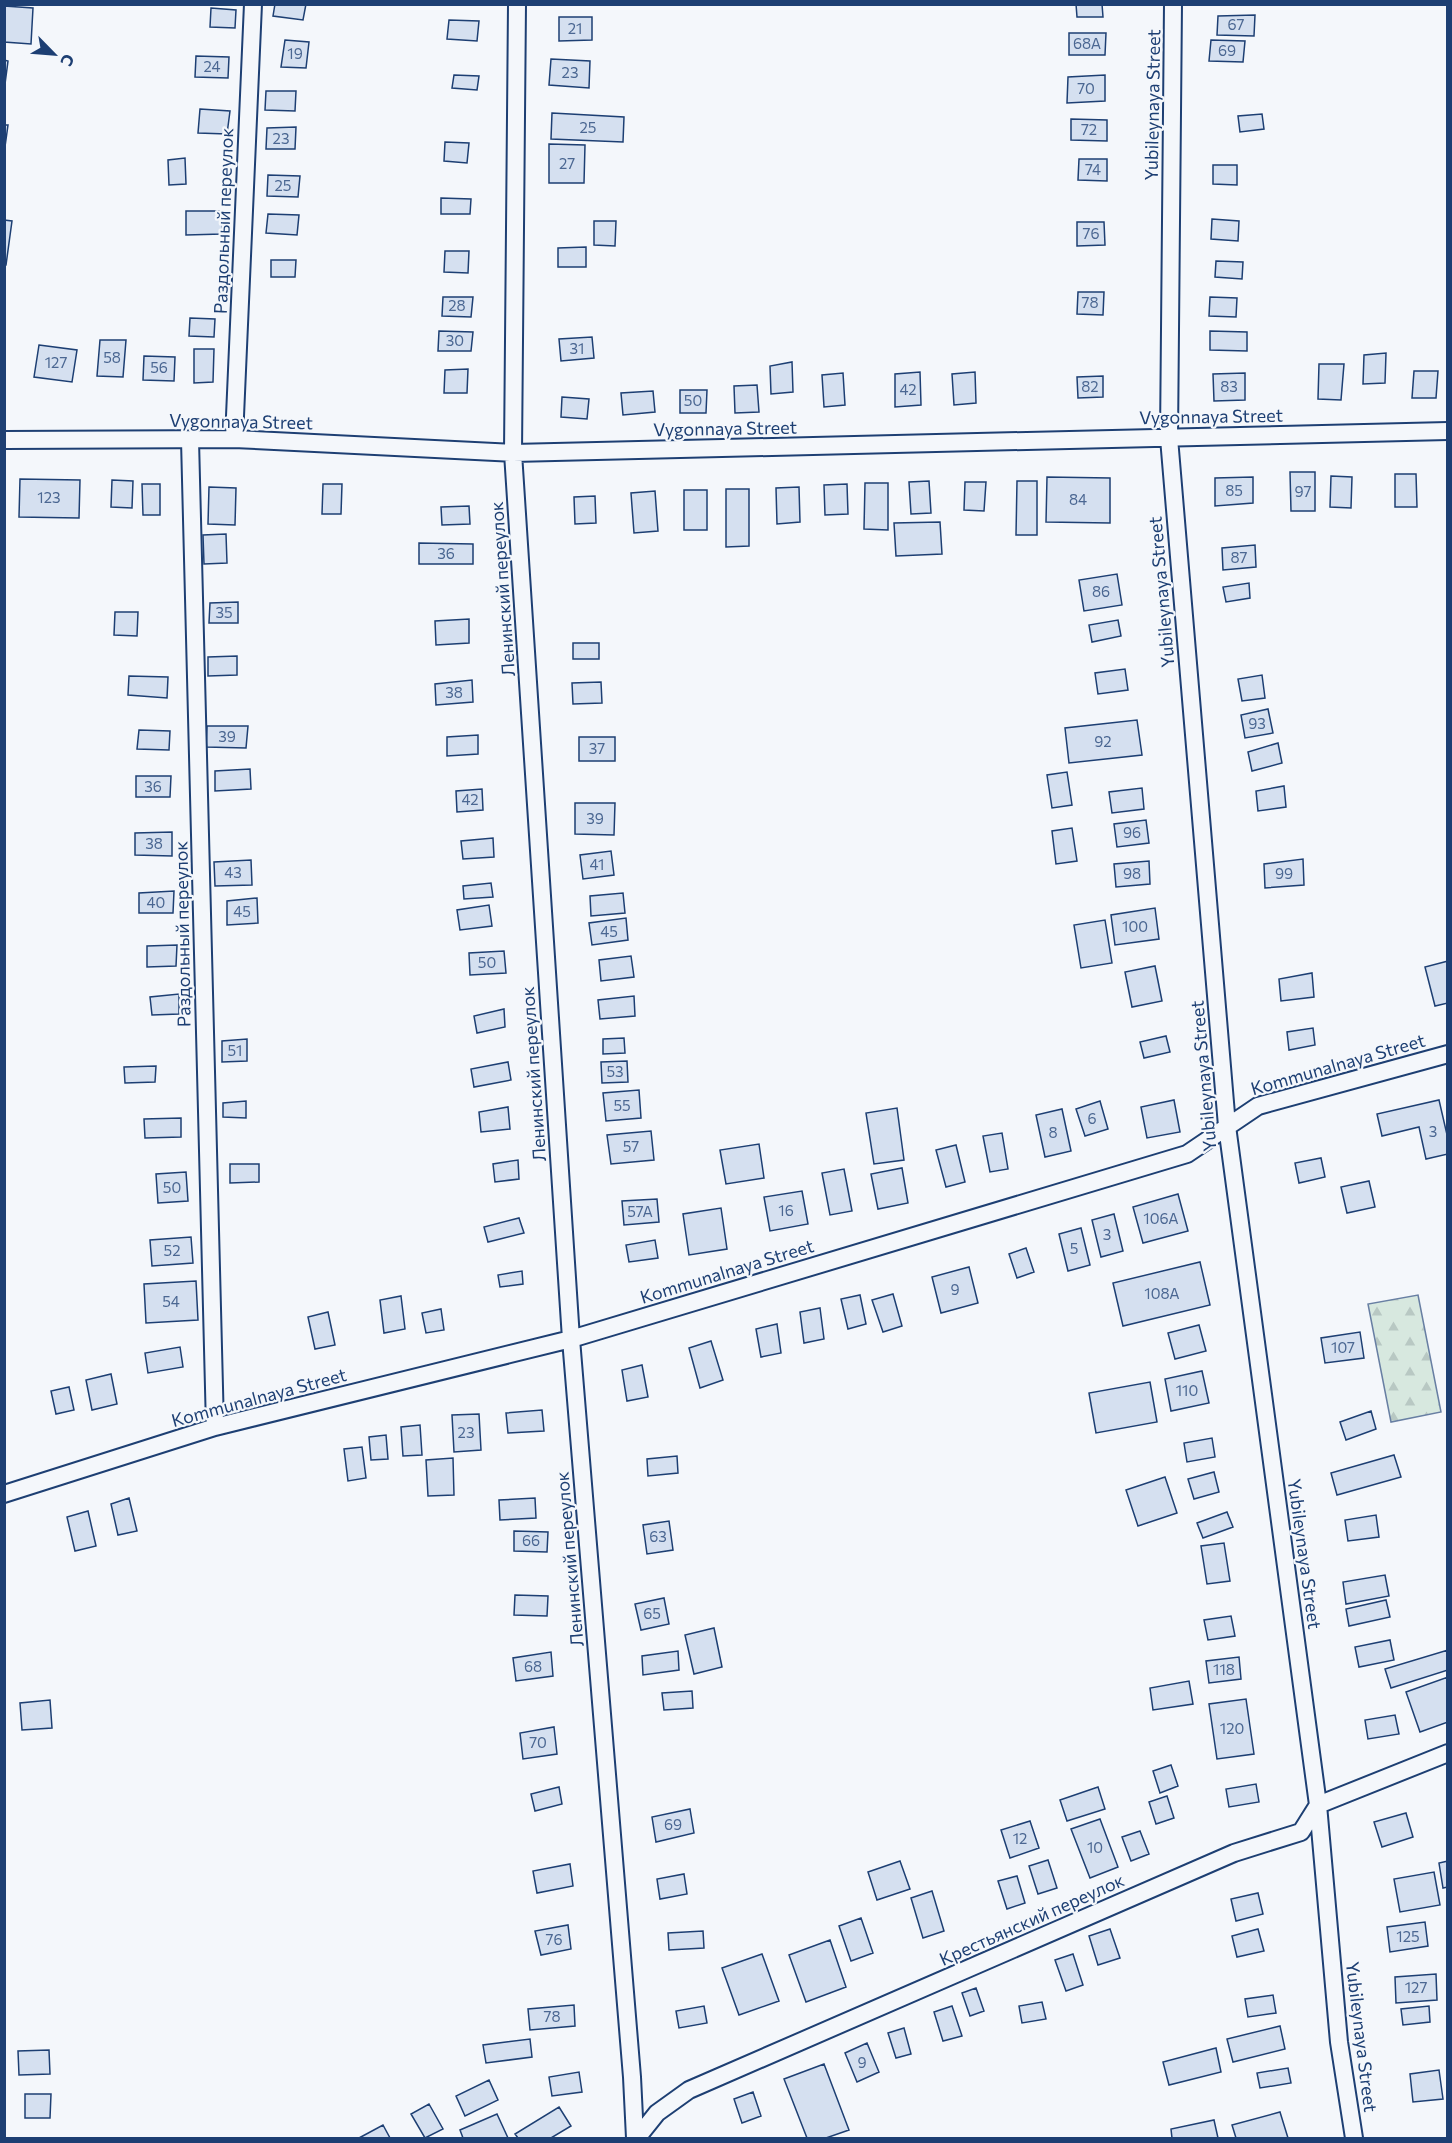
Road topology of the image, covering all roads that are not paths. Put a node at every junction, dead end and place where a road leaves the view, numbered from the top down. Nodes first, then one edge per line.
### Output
1 (253, 4) edge
2 (518, 4) edge
3 (1173, 4) edge
4 (1448, 431) edge
5 (1169, 438) junction
6 (234, 439) junction
7 (4, 440) edge
8 (190, 440) junction
9 (513, 453) junction
10 (1448, 1054) edge
11 (1227, 1126) junction
12 (571, 1339) junction
13 (215, 1427) junction
14 (4, 1494) edge
15 (1448, 1753) edge
16 (1318, 1805) junction
17 (636, 2139) edge
18 (1354, 2139) edge

1 - 6 street, Раздольный переулок
2 - 9 street, Ленинский переулок
3 - 5 street, Yubileynaya Street
4 - 5 street, Vygonnaya Street
5 - 9 street, Vygonnaya Street
5 - 11 street, Yubileynaya Street
6 - 8 street, Vygonnaya Street
6 - 9 street, Vygonnaya Street
7 - 8 street, Vygonnaya Street
8 - 13 street, Раздольный переулок
9 - 12 street, Ленинский переулок
10 - 11 street, Kommunalnaya Street
11 - 12 street, Kommunalnaya Street
11 - 16 street, Yubileynaya Street
12 - 13 street, Kommunalnaya Street
12 - 17 street, Ленинский переулок
13 - 14 street, Kommunalnaya Street
15 - 16 street
16 - 17 street, Крестьянский переулок
16 - 18 street, Yubileynaya Street

